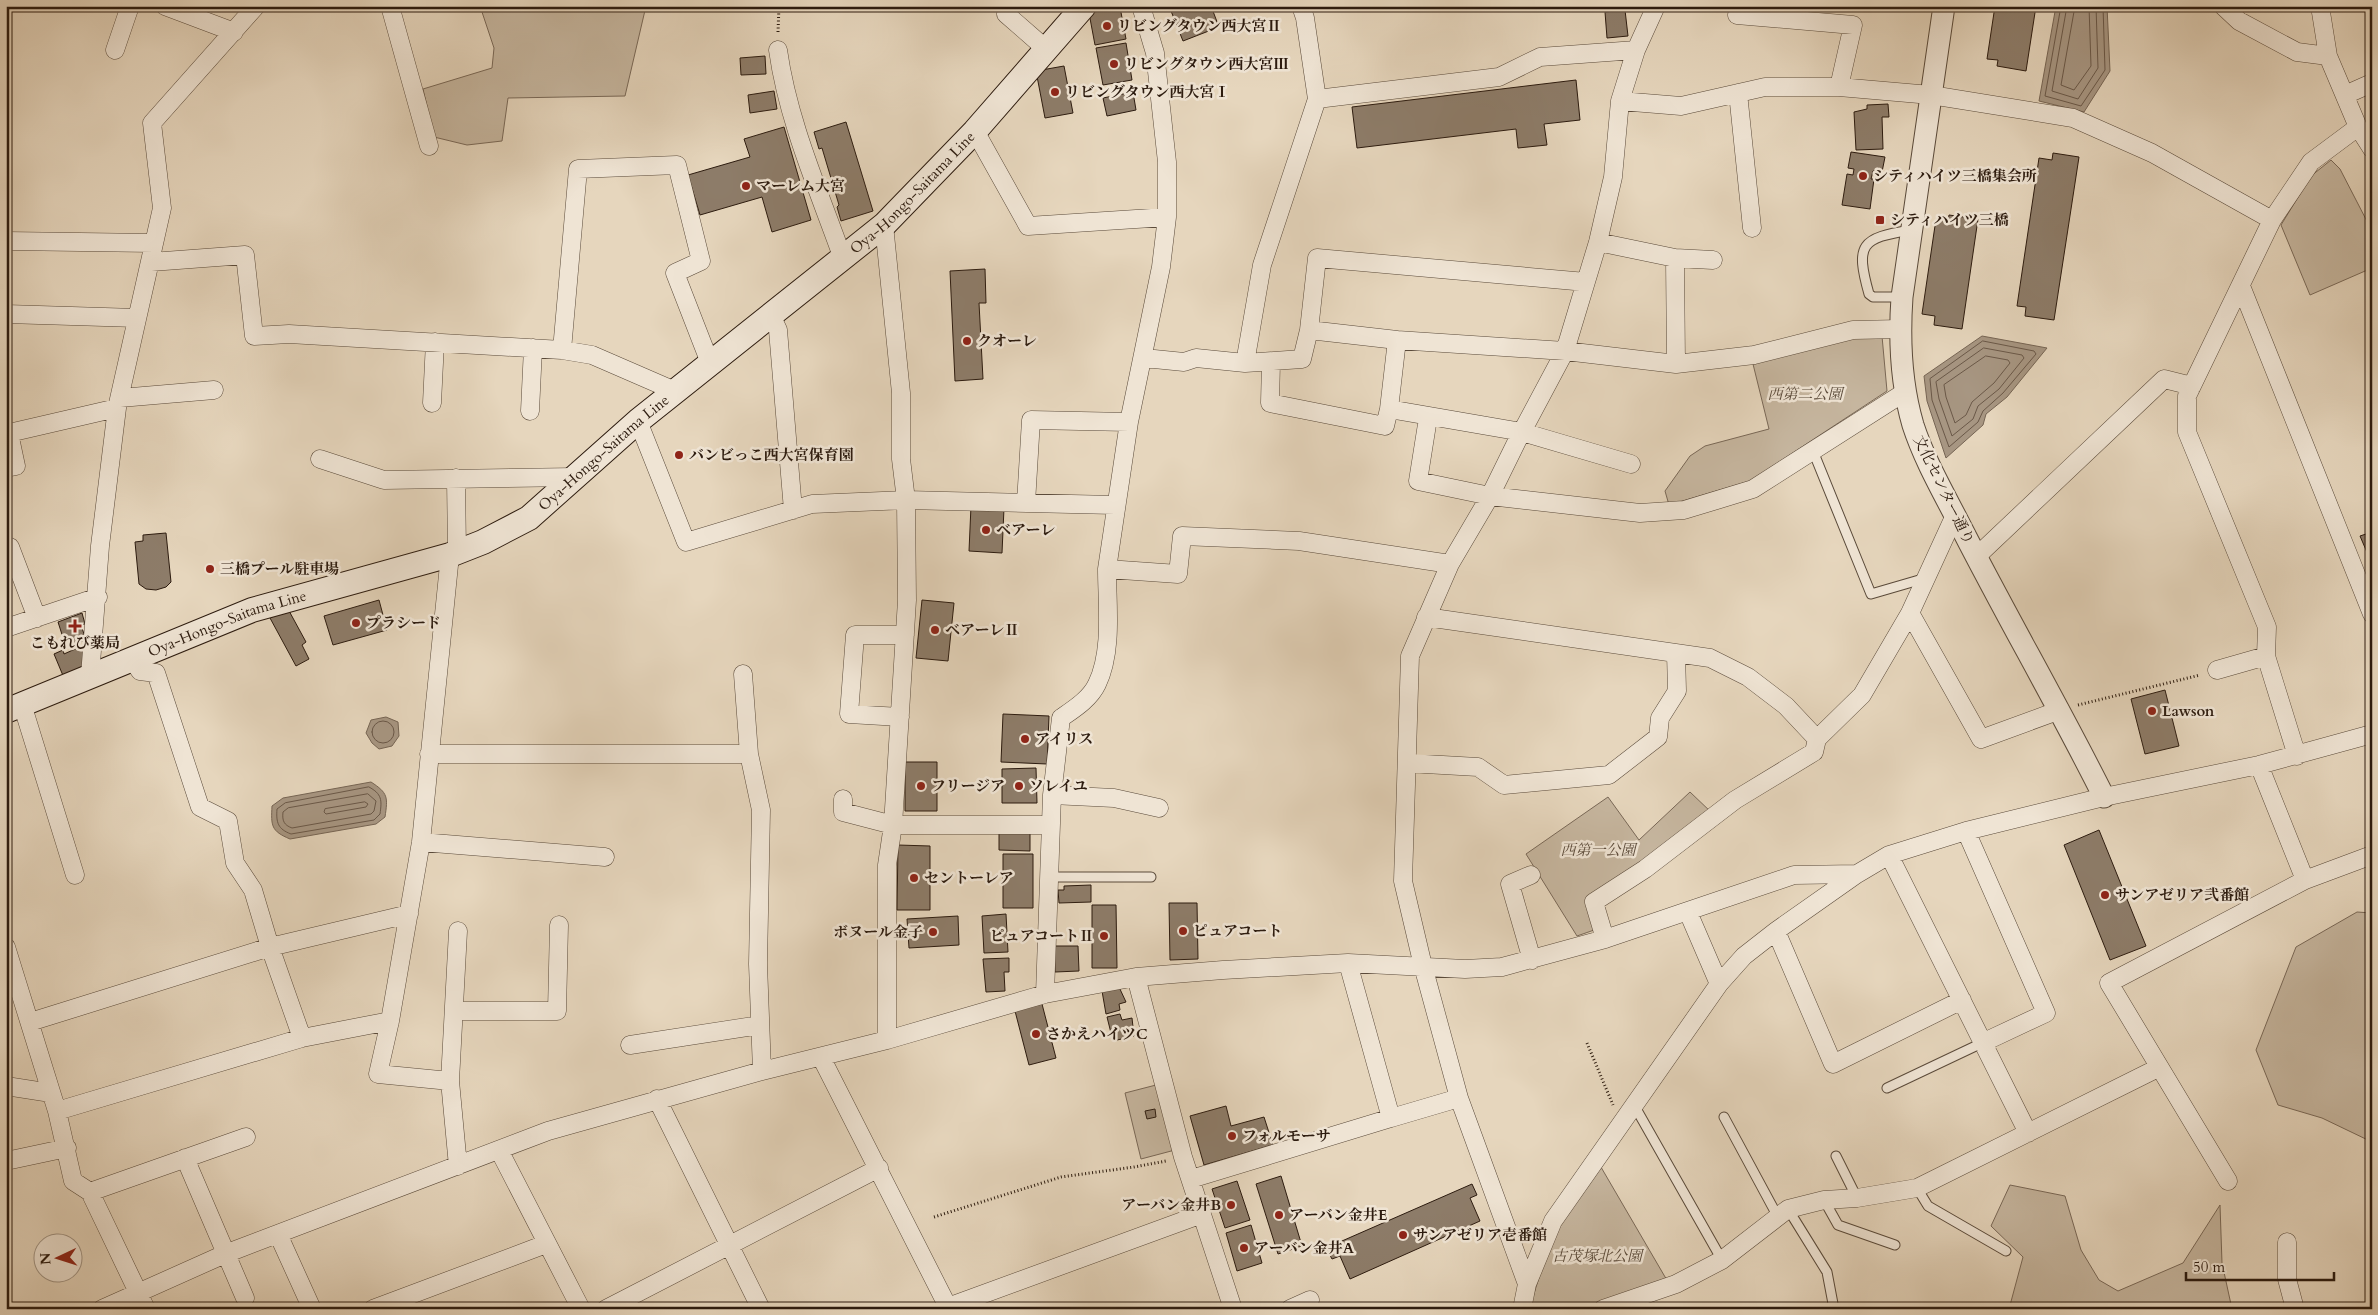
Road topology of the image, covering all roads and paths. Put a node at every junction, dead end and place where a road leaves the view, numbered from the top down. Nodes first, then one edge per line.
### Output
1 (130, 6) edge
2 (165, 6) edge
3 (256, 6) edge
4 (390, 6) edge
5 (778, 6) edge
6 (1008, 6) edge
7 (1084, 6) edge
8 (1141, 6) edge
9 (1301, 6) edge
10 (1656, 6) edge
11 (1740, 6) edge
12 (1944, 6) edge
13 (2222, 6) edge
14 (2320, 6) edge
15 (234, 32) junction
16 (115, 50) dead end
17 (778, 50) joint
18 (1046, 50) junction
19 (1636, 50) junction
20 (2328, 56) junction
21 (2372, 83) edge
22 (1839, 87) junction
23 (1738, 93) junction
24 (1931, 95) junction
25 (2345, 95) junction
26 (1317, 99) junction
27 (1620, 101) junction
28 (2358, 127) junction
29 (975, 131) junction
30 (429, 146) dead end
31 (2372, 149) edge
32 (1167, 217) junction
33 (2272, 220) junction
34 (884, 225) junction
35 (1752, 228) dead end
36 (1912, 230) junction
37 (6, 240) edge
38 (1598, 242) junction
39 (154, 243) junction
40 (1675, 258) junction
41 (843, 259) junction
42 (1713, 260) dead end
43 (150, 262) junction
44 (1586, 282) junction
45 (2241, 286) junction
46 (1902, 297) junction
47 (6, 314) edge
48 (771, 315) junction
49 (138, 318) junction
50 (1309, 330) junction
51 (1900, 330) junction
52 (1397, 340) junction
53 (435, 342) junction
54 (533, 348) junction
55 (562, 350) junction
56 (1565, 351) junction
57 (1144, 358) junction
58 (1271, 362) junction
59 (710, 363) junction
60 (1245, 363) junction
61 (1676, 364) junction
62 (2192, 386) junction
63 (214, 390) dead end
64 (675, 391) junction
65 (1905, 392) junction
66 (432, 402) dead end
67 (118, 403) junction
68 (1389, 409) junction
69 (530, 411) dead end
70 (1428, 418) junction
71 (638, 420) junction
72 (1129, 422) junction
73 (8, 428) edge
74 (1522, 432) junction
75 (1812, 451) junction
76 (320, 458) dead end
77 (1631, 464) dead end
78 (6, 468) edge
79 (575, 477) junction
80 (456, 478) junction
81 (1490, 496) junction
82 (906, 500) junction
83 (1026, 503) junction
84 (1115, 505) junction
85 (793, 510) junction
86 (1955, 516) junction
87 (6, 549) edge
88 (454, 554) junction
89 (1976, 557) junction
90 (1450, 564) junction
91 (1107, 570) junction
92 (1926, 578) junction
93 (98, 598) junction
94 (1910, 613) junction
95 (2372, 614) edge
96 (1426, 617) junction
97 (38, 618) junction
98 (6, 628) edge
99 (905, 635) junction
100 (1676, 653) junction
101 (2266, 656) junction
102 (132, 659) junction
103 (2217, 670) joint
104 (742, 674) dead end
105 (90, 676) junction
106 (14, 708) edge
107 (2060, 710) junction
108 (900, 717) junction
109 (2372, 734) edge
110 (1817, 739) junction
111 (429, 754) junction
112 (749, 754) junction
113 (2297, 756) junction
114 (1407, 763) junction
115 (2259, 765) junction
116 (1052, 795) junction
117 (2104, 797) junction
118 (843, 799) dead end
119 (1159, 808) dead end
120 (1051, 824) junction
121 (893, 825) junction
122 (1966, 831) junction
123 (421, 842) junction
124 (1889, 855) junction
125 (2372, 855) edge
126 (605, 857) dead end
127 (1857, 874) junction
128 (75, 875) dead end
129 (1531, 875) dead end
130 (1048, 877) junction
131 (1151, 877) dead end
132 (2305, 880) junction
133 (1688, 912) junction
134 (409, 914) junction
135 (559, 925) dead end
136 (458, 931) dead end
137 (1776, 931) junction
138 (1605, 940) junction
139 (6, 947) edge
140 (270, 947) junction
141 (1532, 960) junction
142 (1348, 963) junction
143 (1423, 966) junction
144 (10, 969) edge
145 (1136, 977) junction
146 (1719, 984) junction
147 (1045, 994) junction
148 (1962, 1000) junction
149 (454, 1011) junction
150 (390, 1021) junction
151 (30, 1022) junction
152 (760, 1025) junction
153 (302, 1038) junction
154 (888, 1040) junction
155 (1587, 1043) dead end
156 (1982, 1043) junction
157 (630, 1045) dead end
158 (821, 1056) junction
159 (2158, 1068) junction
160 (762, 1071) junction
161 (450, 1081) junction
162 (6, 1086) edge
163 (1886, 1088) dead end
164 (51, 1092) junction
165 (1459, 1098) junction
166 (657, 1099) junction
167 (1634, 1105) junction
168 (57, 1111) junction
169 (1724, 1116) dead end
170 (1391, 1118) junction
171 (1621, 1123) junction
172 (2028, 1133) junction
173 (246, 1137) dead end
174 (67, 1148) junction
175 (498, 1150) junction
176 (1836, 1156) dead end
177 (1183, 1157) junction
178 (186, 1158) junction
179 (6, 1161) edge
180 (458, 1166) junction
181 (879, 1168) junction
182 (1191, 1179) junction
183 (2228, 1181) dead end
184 (1917, 1188) junction
185 (90, 1192) junction
186 (1857, 1198) junction
187 (1824, 1200) junction
188 (1783, 1213) junction
189 (1202, 1214) junction
190 (934, 1217) dead end
191 (278, 1234) junction
192 (2287, 1242) dead end
193 (546, 1244) junction
194 (729, 1244) junction
195 (1895, 1245) dead end
196 (2006, 1251) dead end
197 (225, 1254) junction
198 (1722, 1260) junction
199 (1528, 1284) junction
200 (137, 1293) junction
201 (245, 1298) dead end
202 (1310, 1300) dead end
203 (948, 1308) edge
204 (102, 1309) edge
205 (146, 1309) edge
206 (312, 1309) edge
207 (373, 1309) edge
208 (580, 1309) edge
209 (606, 1309) edge
210 (761, 1309) edge
211 (1233, 1309) edge
212 (1290, 1309) edge
213 (1522, 1309) edge
214 (1604, 1309) edge
215 (1834, 1309) edge
216 (2296, 1309) edge

1 - 16 street
2 - 15 street
3 - 15 street
4 - 30 street
5 - 17 path
6 - 18 street
7 - 18 main road, Oya-Hongo-Saitama Line
8 - 32 street
9 - 26 street
10 - 19 street
11 - 22 street
12 - 24 street, 文化センター通り
13 - 20 street
14 - 20 street
15 - 39 street
17 - 41 street
18 - 29 main road, Oya-Hongo-Saitama Line
19 - 26 street
19 - 27 street
20 - 25 street
21 - 25 street
22 - 23 street
22 - 24 street
23 - 27 street
23 - 35 street
24 - 33 street
24 - 36 street, 文化センター通り
25 - 28 street
26 - 60 street
27 - 38 street
28 - 31 street
28 - 33 street
29 - 32 street
29 - 34 main road, Oya-Hongo-Saitama Line
32 - 57 street
33 - 45 street
34 - 41 main road, Oya-Hongo-Saitama Line
34 - 82 street
36 - 46 street, 文化センター通り
36 - 46 lane
37 - 39 street
38 - 40 street
38 - 44 street
39 - 43 street
40 - 42 street
40 - 61 street
41 - 48 main road, Oya-Hongo-Saitama Line
43 - 49 street
43 - 53 street
44 - 50 street
44 - 56 street
45 - 62 street
45 - 95 street
46 - 51 street, 文化センター通り
47 - 49 street
48 - 59 main road, Oya-Hongo-Saitama Line
48 - 85 street
49 - 67 street
50 - 52 street
50 - 58 street
51 - 61 street
51 - 65 street, 文化センター通り
52 - 56 street
52 - 68 street
53 - 54 street
53 - 66 street
54 - 55 street
54 - 69 street
55 - 59 street
55 - 64 street
56 - 61 street
56 - 74 street
57 - 60 street
57 - 72 street
58 - 60 street
58 - 68 street
59 - 64 main road, Oya-Hongo-Saitama Line
62 - 89 street
62 - 101 street
63 - 67 street
64 - 71 main road, Oya-Hongo-Saitama Line
65 - 75 street
65 - 86 street, 文化センター通り
67 - 73 street
67 - 93 street
68 - 70 street
70 - 74 street
70 - 81 street
71 - 79 main road, Oya-Hongo-Saitama Line
71 - 85 street
72 - 83 street
72 - 84 street
73 - 78 street
74 - 77 street
74 - 81 street
75 - 81 street
75 - 92 lane
76 - 80 street
79 - 80 street
79 - 88 main road, Oya-Hongo-Saitama Line
80 - 88 street
81 - 90 street
82 - 83 street
82 - 85 street
82 - 99 street
83 - 84 street
84 - 91 street
86 - 89 street, 文化センター通り
86 - 92 street
87 - 97 street
88 - 102 main road, Oya-Hongo-Saitama Line
88 - 111 street
89 - 107 street, 文化センター通り
90 - 91 street
90 - 96 street
91 - 116 street
92 - 94 street
93 - 97 street
93 - 105 street
94 - 107 street
94 - 110 street
96 - 100 street
96 - 114 street
97 - 98 street
99 - 108 street
99 - 108 street
100 - 110 street
100 - 114 street
101 - 103 street
101 - 113 street
102 - 105 main road, Oya-Hongo-Saitama Line
102 - 140 street
103 - 107 path
104 - 112 street
105 - 106 main road, Oya-Hongo-Saitama Line
106 - 128 street
107 - 117 street, 文化センター通り
108 - 121 street
109 - 113 street
110 - 138 street
111 - 112 street
111 - 123 street
112 - 152 street
113 - 115 street
114 - 143 street
115 - 117 street
115 - 132 street
116 - 119 street
116 - 120 street
117 - 122 street
118 - 121 street
120 - 121 street
120 - 130 street
121 - 154 street
122 - 124 street
122 - 156 street
123 - 126 street
123 - 134 street
124 - 127 street
124 - 148 street
125 - 132 street
127 - 133 street
127 - 137 street
129 - 141 street
130 - 131 lane
130 - 147 street
132 - 159 street
133 - 138 street
133 - 146 street
134 - 140 street
134 - 150 street
135 - 149 street
136 - 149 street
137 - 146 street
137 - 148 street
138 - 141 street
139 - 144 street
140 - 151 street
140 - 153 street
141 - 143 street
142 - 143 street
142 - 145 street
142 - 170 street
143 - 165 street
144 - 151 street
145 - 147 street
145 - 177 street
146 - 167 street
147 - 154 street
148 - 156 street
149 - 161 street
150 - 153 street
150 - 161 street
151 - 164 street
152 - 157 street
152 - 160 street
153 - 168 street
154 - 158 street
155 - 171 path
156 - 163 lane
156 - 172 street
158 - 160 street
158 - 181 street
159 - 172 street
159 - 183 street
160 - 166 street
161 - 180 street
162 - 164 street
164 - 168 street
165 - 170 street
165 - 199 street
166 - 175 street
166 - 194 street
167 - 171 street
167 - 198 lane
168 - 174 street
169 - 188 lane
170 - 182 street
171 - 199 street
172 - 184 street
173 - 178 street
174 - 179 street
174 - 185 street
175 - 180 street
175 - 193 street
176 - 186 lane
177 - 182 street
177 - 190 path
178 - 185 street
178 - 197 street
180 - 191 street
181 - 194 street
181 - 203 street
182 - 189 street
184 - 186 street
184 - 196 lane
185 - 200 street
186 - 187 street
187 - 188 street
187 - 195 lane
188 - 198 street
188 - 215 lane
189 - 203 street
189 - 211 street
191 - 197 street
191 - 206 street
192 - 216 street
193 - 207 street
193 - 208 street
194 - 209 street
194 - 210 street
197 - 200 street
197 - 201 street
198 - 214 street
199 - 213 street
200 - 204 street
200 - 205 street
202 - 212 street

